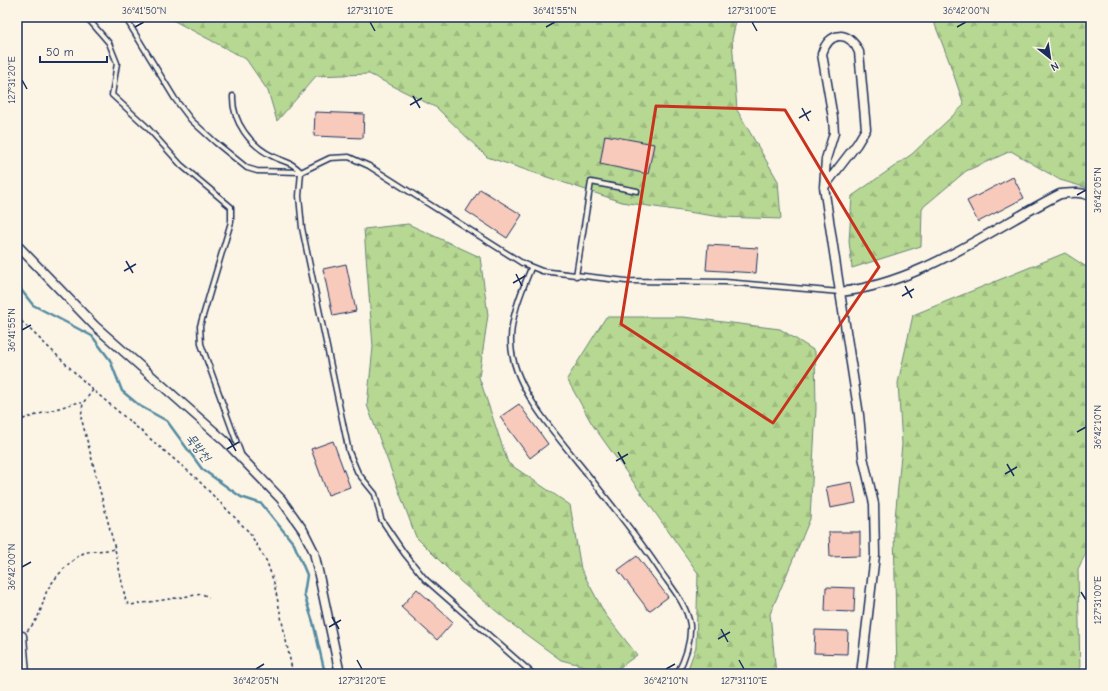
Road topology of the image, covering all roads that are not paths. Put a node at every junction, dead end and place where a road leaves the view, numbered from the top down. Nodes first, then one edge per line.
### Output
1 (79, 17) edge
2 (125, 17) edge
3 (233, 96) dead end
4 (301, 172) junction
5 (824, 187) junction
6 (637, 191) dead end
7 (1091, 197) edge
8 (17, 245) edge
9 (531, 268) junction
10 (576, 276) junction
11 (840, 292) junction
12 (242, 458) junction
13 (22, 636) road end
14 (25, 674) edge
15 (340, 674) edge
16 (533, 674) edge
17 (678, 674) edge
18 (861, 674) edge

1 - 12 lane
2 - 4 lane
3 - 4 lane
4 - 9 lane
4 - 16 lane
5 - 5 street
5 - 11 street
6 - 10 lane
7 - 11 street
8 - 12 street
9 - 10 lane
9 - 17 lane
10 - 11 lane
11 - 18 street
12 - 15 street
13 - 14 street

